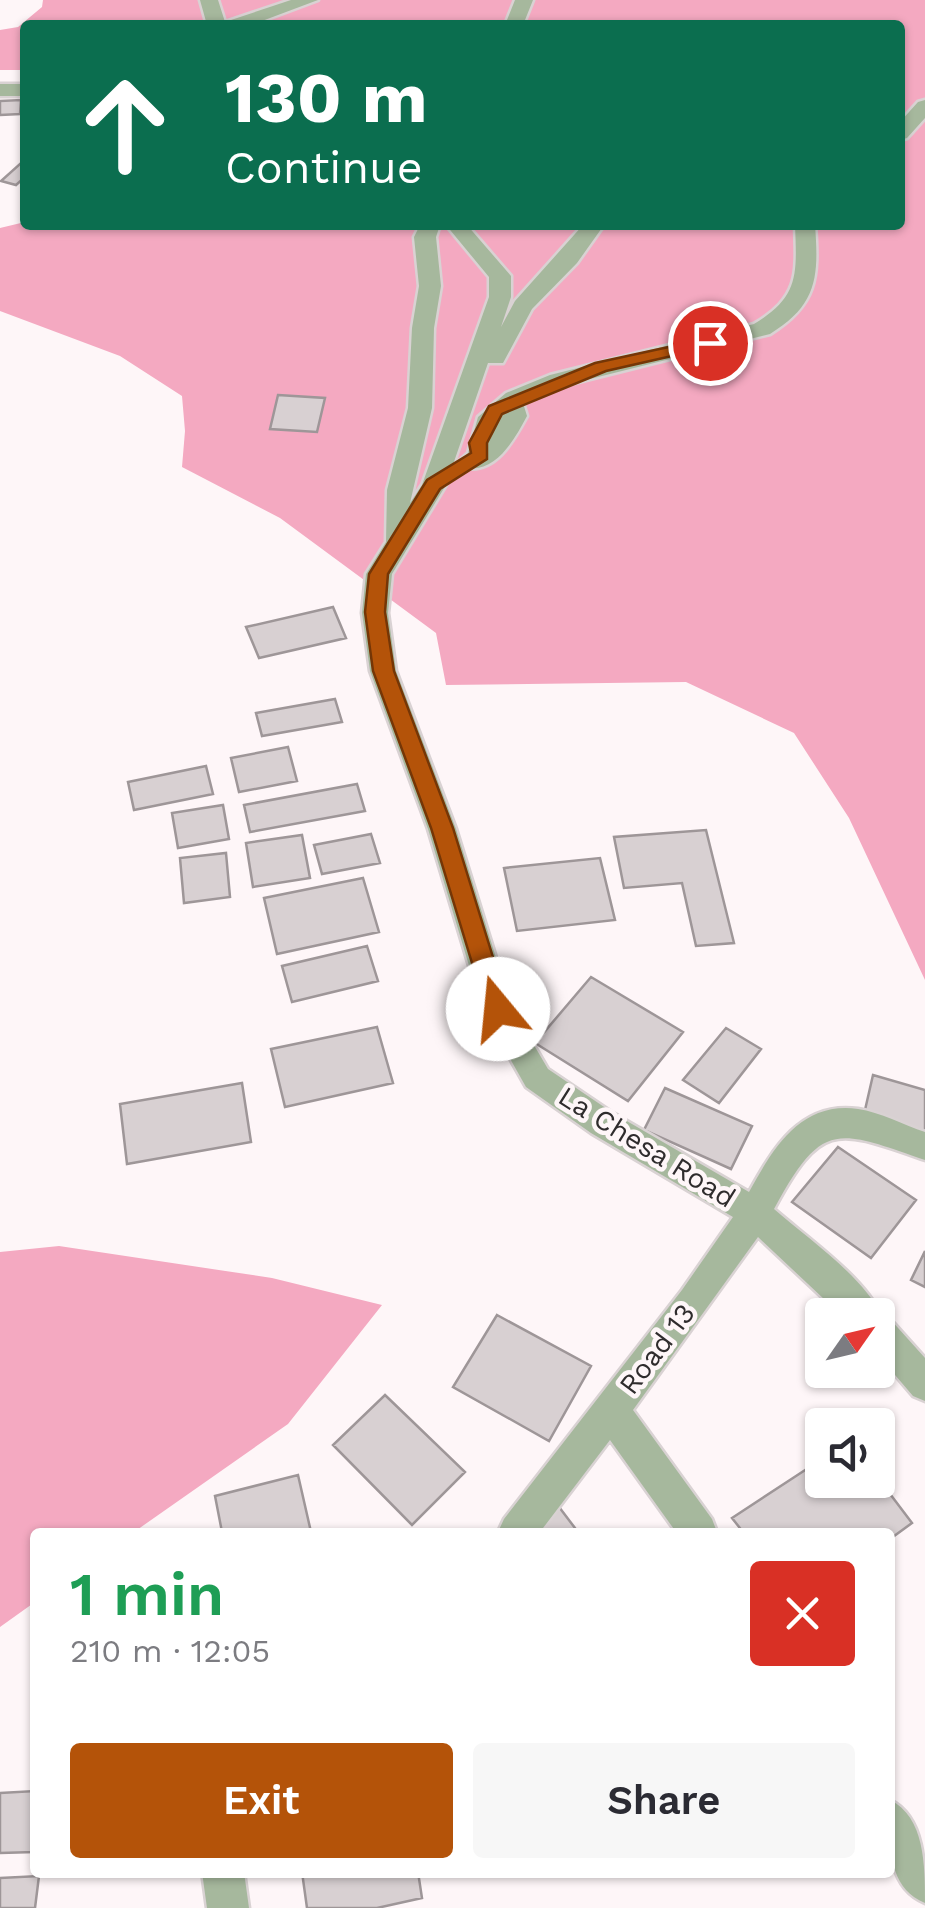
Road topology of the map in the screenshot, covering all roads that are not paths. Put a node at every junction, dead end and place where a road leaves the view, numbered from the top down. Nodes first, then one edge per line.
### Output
1 (308, 0) edge
2 (247, 20) edge
3 (925, 106) edge
4 (905, 128) edge
5 (428, 230) edge
6 (460, 230) edge
7 (590, 230) edge
8 (804, 230) edge
9 (446, 442) junction
10 (434, 484) junction
11 (396, 543) junction
12 (925, 1146) edge
13 (754, 1213) junction
14 (848, 1298) edge
15 (895, 1350) edge
16 (925, 1384) edge
17 (612, 1409) junction
18 (520, 1528) edge
19 (697, 1528) edge
20 (895, 1829) edge
21 (223, 1878) edge
22 (925, 1882) edge
23 (228, 1908) edge

1 - 2 street
3 - 4 street
5 - 11 street
6 - 9 street, La Chesa Road
7 - 9 street
8 - 10 street
9 - 10 street, La Chesa Road
10 - 11 street, La Chesa Road
11 - 13 street, La Chesa Road
12 - 13 street, Road 13
13 - 14 street, La Chesa Road
13 - 17 street, Road 13
15 - 16 street
17 - 18 street
17 - 19 street, Road 13
20 - 22 street
21 - 23 street

